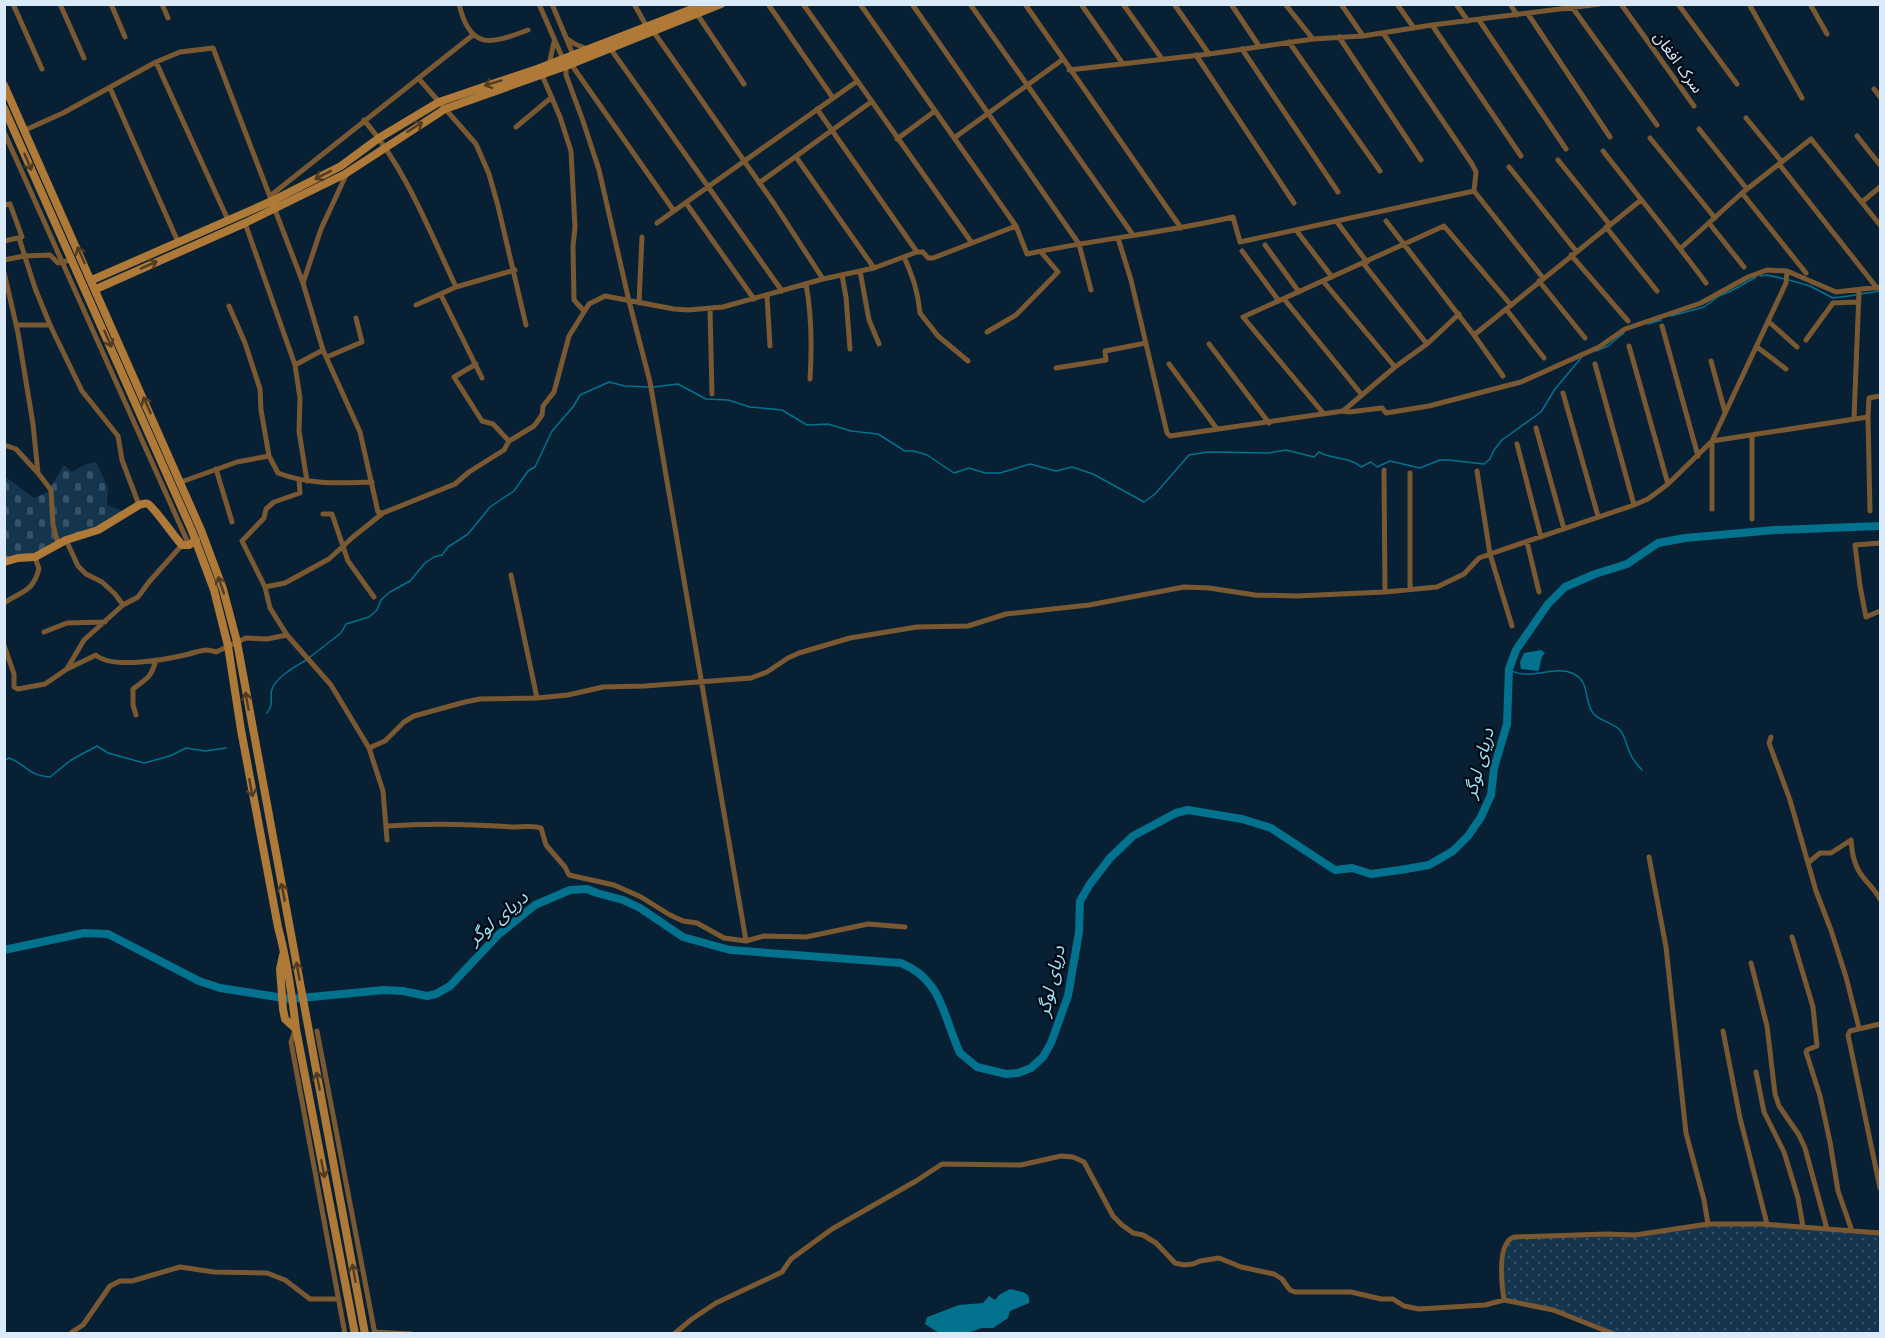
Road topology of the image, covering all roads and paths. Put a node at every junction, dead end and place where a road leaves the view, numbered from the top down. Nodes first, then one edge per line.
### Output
1 (13, 4) edge
2 (60, 4) edge
3 (111, 4) edge
4 (162, 4) edge
5 (459, 4) edge
6 (539, 4) edge
7 (552, 4) edge
8 (634, 4) edge
9 (705, 4) edge
10 (721, 4) edge
11 (768, 4) edge
12 (803, 4) edge
13 (860, 4) edge
14 (912, 4) edge
15 (970, 4) edge
16 (1024, 4) edge
17 (1081, 4) edge
18 (1123, 4) edge
19 (1174, 4) edge
20 (1285, 4) edge
21 (1341, 4) edge
22 (1397, 4) edge
23 (1456, 4) edge
24 (1510, 4) edge
25 (1600, 4) edge
26 (1621, 4) edge
27 (1678, 4) edge
28 (1749, 4) edge
29 (1810, 4) edge
30 (1235, 6) edge
31 (1571, 6) edge
32 (691, 10) edge
33 (1528, 14) junction
34 (1517, 15) junction
35 (168, 18) dead end
36 (1479, 20) junction
37 (1468, 21) junction
38 (560, 23) junction
39 (1432, 25) junction
40 (549, 27) junction
41 (1414, 28) junction
42 (650, 29) junction
43 (528, 30) dead end
44 (564, 32) junction
45 (1383, 33) junction
46 (1827, 34) dead end
47 (473, 35) junction
48 (552, 35) junction
49 (1363, 36) junction
50 (125, 37) dead end
51 (1339, 37) junction
52 (1313, 39) junction
53 (1289, 42) junction
54 (1259, 46) junction
55 (610, 48) junction
56 (1242, 49) junction
57 (589, 50) junction
58 (1209, 54) junction
59 (1196, 55) junction
60 (84, 58) dead end
61 (1162, 59) junction
62 (1062, 60) junction
63 (570, 61) junction
64 (156, 62) junction
65 (1123, 64) junction
66 (549, 65) junction
67 (42, 69) dead end
68 (1069, 70) junction
69 (542, 75) junction
70 (419, 79) junction
71 (856, 82) junction
72 (744, 84) dead end
73 (1737, 84) dead end
74 (4, 85) edge
75 (1027, 85) junction
76 (110, 88) junction
77 (1874, 89) dead end
78 (552, 97) junction
79 (1881, 97) edge
80 (833, 98) junction
81 (1802, 98) dead end
82 (439, 102) junction
83 (871, 102) junction
84 (1694, 106) dead end
85 (4, 108) edge
86 (445, 109) junction
87 (817, 110) junction
88 (935, 111) junction
89 (988, 114) junction
90 (1746, 118) dead end
91 (364, 120) junction
92 (1657, 125) dead end
93 (516, 127) dead end
94 (1699, 129) dead end
95 (25, 130) junction
96 (832, 131) junction
97 (16, 134) junction
98 (5, 136) edge
99 (1857, 136) dead end
100 (1610, 137) dead end
101 (379, 138) junction
102 (954, 138) junction
103 (1650, 138) dead end
104 (897, 139) junction
105 (384, 147) junction
106 (1566, 149) dead end
107 (1603, 151) dead end
108 (1521, 156) dead end
109 (796, 157) junction
110 (1421, 160) dead end
111 (1558, 160) dead end
112 (744, 161) junction
113 (1780, 163) junction
114 (1881, 165) edge
115 (1509, 167) dead end
116 (348, 171) junction
117 (1380, 171) dead end
118 (759, 183) junction
119 (708, 187) junction
120 (1881, 187) edge
121 (1473, 191) junction
122 (1744, 191) junction
123 (1338, 192) dead end
124 (1641, 200) junction
125 (272, 202) junction
126 (1862, 202) junction
127 (686, 203) junction
128 (1294, 203) dead end
129 (5, 205) edge
130 (675, 210) junction
131 (1715, 218) junction
132 (228, 220) junction
133 (1386, 220) dead end
134 (1337, 222) junction
135 (245, 223) junction
136 (657, 223) dead end
137 (1709, 223) junction
138 (1881, 225) edge
139 (1016, 226) junction
140 (1608, 226) junction
141 (1181, 228) junction
142 (1296, 230) junction
143 (1133, 235) junction
144 (642, 237) dead end
145 (19, 238) junction
146 (1118, 238) junction
147 (4, 241) edge
148 (178, 242) junction
149 (972, 243) junction
150 (1079, 244) junction
151 (1403, 244) junction
152 (1265, 245) dead end
153 (1681, 248) junction
154 (1242, 251) dead end
155 (917, 252) junction
156 (1041, 252) junction
157 (1574, 253) junction
158 (24, 256) junction
159 (904, 257) junction
160 (4, 260) edge
161 (67, 261) junction
162 (1365, 262) junction
163 (1744, 267) dead end
164 (874, 268) junction
165 (514, 270) junction
166 (860, 271) junction
167 (4, 272) edge
168 (1787, 273) junction
169 (1806, 273) dead end
170 (842, 275) junction
171 (1332, 277) junction
172 (823, 279) junction
173 (1541, 280) junction
174 (1323, 281) junction
175 (303, 283) junction
176 (1706, 283) dead end
177 (806, 284) junction
178 (94, 285) junction
179 (456, 287) junction
180 (1879, 287) edge
181 (1091, 290) dead end
182 (782, 291) junction
183 (1657, 291) dead end
184 (1299, 292) junction
185 (1859, 292) junction
186 (441, 295) junction
187 (767, 296) junction
188 (754, 299) junction
189 (1282, 300) junction
190 (629, 301) junction
191 (1859, 302) junction
192 (639, 303) junction
193 (229, 306) dead end
194 (416, 306) dead end
195 (1508, 307) junction
196 (710, 309) junction
197 (584, 311) junction
198 (1459, 314) junction
199 (356, 318) dead end
200 (1628, 321) dead end
201 (1768, 321) junction
202 (16, 325) junction
203 (50, 325) junction
204 (526, 325) dead end
205 (1662, 326) dead end
206 (987, 332) dead end
207 (1474, 335) junction
208 (1585, 338) dead end
209 (1806, 340) dead end
210 (1146, 343) junction
211 (879, 344) dead end
212 (1209, 344) dead end
213 (1426, 345) junction
214 (770, 346) dead end
215 (1629, 346) dead end
216 (1797, 346) dead end
217 (1757, 347) junction
218 (850, 348) dead end
219 (323, 350) junction
220 (327, 357) junction
221 (1544, 358) dead end
222 (968, 361) dead end
223 (1711, 361) dead end
224 (476, 364) junction
225 (1169, 364) dead end
226 (1595, 364) dead end
227 (295, 365) junction
228 (1395, 367) junction
229 (1056, 368) dead end
230 (1786, 369) dead end
231 (1503, 376) dead end
232 (482, 378) dead end
233 (810, 379) dead end
234 (1563, 393) dead end
235 (712, 394) dead end
236 (1362, 394) junction
237 (1881, 396) edge
238 (1343, 411) junction
239 (1725, 413) junction
240 (1324, 414) junction
241 (1868, 417) junction
242 (1854, 419) junction
243 (1269, 423) junction
244 (1536, 428) dead end
245 (1217, 429) junction
246 (1752, 435) junction
247 (509, 441) junction
248 (1712, 441) junction
249 (1517, 444) dead end
250 (4, 445) edge
251 (269, 456) junction
252 (1698, 456) junction
253 (216, 469) junction
254 (1384, 470) dead end
255 (1477, 471) dead end
256 (38, 473) junction
257 (1410, 473) dead end
258 (299, 480) junction
259 (307, 481) junction
260 (181, 482) junction
261 (372, 482) junction
262 (1668, 484) junction
263 (139, 505) junction
264 (1634, 505) junction
265 (1712, 509) dead end
266 (1870, 511) dead end
267 (382, 513) junction
268 (323, 514) dead end
269 (1598, 516) junction
270 (1752, 519) dead end
271 (232, 522) dead end
272 (1564, 529) junction
273 (1541, 537) junction
274 (62, 542) junction
275 (1527, 542) junction
276 (1881, 543) edge
277 (189, 544) junction
278 (342, 548) junction
279 (1490, 554) junction
280 (35, 557) junction
281 (4, 562) edge
282 (511, 575) dead end
283 (265, 587) junction
284 (1410, 588) junction
285 (1385, 592) junction
286 (1539, 592) dead end
287 (374, 597) dead end
288 (4, 603) edge
289 (123, 605) junction
290 (1881, 611) edge
291 (105, 622) junction
292 (1512, 626) dead end
293 (44, 632) dead end
294 (287, 635) junction
295 (237, 642) junction
296 (4, 645) edge
297 (228, 646) junction
298 (156, 660) junction
299 (67, 669) junction
300 (701, 681) junction
301 (14, 687) junction
302 (4, 688) edge
303 (537, 699) junction
304 (136, 715) dead end
305 (1770, 737) dead end
306 (369, 748) junction
307 (387, 826) junction
308 (387, 840) dead end
309 (1649, 857) dead end
310 (1809, 862) junction
311 (1881, 899) edge
312 (905, 927) dead end
313 (1792, 937) dead end
314 (746, 941) junction
315 (284, 951) junction
316 (1751, 963) dead end
317 (1881, 1024) edge
318 (1859, 1028) junction
319 (296, 1029) junction
320 (317, 1031) dead end
321 (1723, 1031) dead end
322 (1756, 1072) dead end
323 (1881, 1188) edge
324 (1708, 1224) junction
325 (1767, 1224) junction
326 (1803, 1227) junction
327 (1827, 1229) junction
328 (1852, 1231) junction
329 (1881, 1233) edge
330 (338, 1299) junction
331 (1504, 1300) junction
332 (364, 1332) edge
333 (355, 1333) edge
334 (374, 1333) edge
335 (73, 1334) edge
336 (345, 1334) edge
337 (411, 1334) edge
338 (674, 1334) edge
339 (1614, 1334) edge

1 - 67 street
2 - 60 street
3 - 50 street
4 - 35 street
5 - 47 street
6 - 40 street
7 - 38 street
8 - 42 street
9 - 32 main road
10 - 32 main road
11 - 80 street
12 - 71 street
13 - 88 street
14 - 89 street
15 - 75 street
16 - 62 street
17 - 65 street
18 - 61 street
19 - 58 street
20 - 52 street
21 - 49 street
22 - 41 street
23 - 37 street
24 - 34 street
25 - 31 street
26 - 84 street, سرک افغان
27 - 73 street
28 - 81 street
29 - 46 street
30 - 54 street
31 - 33 street
31 - 92 street
32 - 42 main road
32 - 72 street
33 - 34 street
33 - 100 street
34 - 36 street
36 - 37 street
36 - 106 street
37 - 39 street
38 - 40 street
38 - 44 street
39 - 41 street
39 - 108 street
40 - 48 street
41 - 45 street
42 - 55 main road
42 - 57 main road
42 - 112 street
43 - 47 street
44 - 57 street
44 - 63 street
45 - 49 street
45 - 121 street
47 - 70 street
48 - 63 street
48 - 66 street
49 - 51 street
51 - 52 street
51 - 110 street
52 - 53 street
53 - 54 street
53 - 117 street
54 - 56 street
55 - 63 main road
55 - 119 street
56 - 58 street
56 - 123 street
57 - 63 main road
58 - 59 street
59 - 61 street
59 - 128 street
61 - 65 street
62 - 68 street
62 - 75 street
63 - 66 main road
63 - 69 main road
63 - 130 street
63 - 190 street
64 - 76 street
64 - 125 street
64 - 132 street
65 - 68 street
66 -> 82 main road
68 - 141 street
69 - 78 street
69 - 86 main road
70 - 82 street
70 - 91 street
71 - 80 street
71 - 83 street
74 - 95 main road
75 - 89 street
75 - 143 street
76 - 95 street
76 - 148 street
77 - 79 street
78 - 93 street
78 - 197 street
80 - 87 street
82 - 86 street
82 - 101 main road
83 - 96 street
83 - 104 street
85 - 97 main road
105 -> 86 main road
86 - 165 street
87 - 96 street
87 - 112 street
88 - 102 street
88 - 104 street
89 - 102 street
89 - 150 street
90 - 113 street
91 - 101 street
91 - 125 street
94 - 122 street
95 - 97 street
178 -> 95 main road
96 - 109 street
96 - 155 street
97 -> 161 main road
98 - 161 street
99 - 114 street
101 - 105 street
101 -> 125 main road
102 - 139 street
103 - 131 street
104 - 149 street
105 - 116 main road
105 - 179 street
107 - 124 street
109 - 118 street
109 - 164 street
111 - 140 street
112 - 118 street
112 - 119 street
113 - 122 street
113 - 126 street
113 - 180 street
115 - 157 street
116 - 125 main road
116 - 175 street
118 - 172 street
119 - 127 street
119 - 182 street
120 - 126 street
121 - 134 street
121 - 173 street
122 - 131 street
122 - 169 street
124 - 140 street
124 - 153 street
125 - 132 main road
125 - 135 main road
125 - 175 street
126 - 138 street
127 - 130 street
127 - 188 street
129 - 145 street
130 - 136 street
131 - 137 street
132 - 148 main road
133 - 151 street
134 - 142 street
134 - 162 street
178 -> 135 main road
135 - 227 street
137 - 153 street
137 - 163 street
139 - 149 street
139 - 156 street
140 - 157 street
140 - 183 street
141 - 142 street
141 - 143 street
142 - 171 street
143 - 146 street
144 - 192 street
145 - 147 street
145 - 158 street
146 - 150 street
146 - 210 street
148 - 178 main road
149 - 155 street
150 - 156 street
150 - 181 street
151 - 162 street
151 - 195 street
151 - 198 street
152 - 184 street
153 - 176 street
154 - 189 street
155 - 159 street
156 - 206 street
157 - 173 street
157 - 200 street
158 - 160 street
158 - 161 street
158 - 203 street
159 - 164 street
159 - 222 street
161 - 277 main road
162 - 171 street
162 - 213 street
164 - 166 street
165 - 179 street
165 - 204 street
166 - 170 street
166 - 211 street
167 - 202 street
168 - 185 street
168 - 201 street
168 - 238 street
170 - 172 street
170 - 218 street
171 - 174 street
172 - 177 street
173 - 195 street
173 - 208 street
174 - 184 street
174 - 228 street
175 - 219 street
177 - 182 street
177 - 233 street
260 -> 178 main road
179 - 186 street
180 - 185 street
182 - 187 street
184 - 189 street
185 - 191 street
186 - 194 street
186 - 224 street
187 - 188 street
187 - 214 street
188 - 196 street
189 - 236 street
189 - 240 street
190 - 192 street
190 - 197 street
190 - 300 street
191 - 209 street
191 - 242 street
192 - 196 street
193 - 251 street
195 - 207 street
195 - 221 street
196 - 235 street
197 - 247 street
198 - 207 street
198 - 213 street
199 - 220 street
201 - 216 street
201 - 217 street
202 - 203 street
202 - 256 street
203 - 263 street
205 - 252 street
207 - 231 street
210 - 229 street
210 - 245 street
212 - 243 street
213 - 228 street
215 - 262 street
217 - 230 street
217 - 239 street
219 - 220 street
219 - 227 street
220 - 261 street
223 - 239 street
224 - 232 street
224 - 247 street
225 - 245 street
226 - 264 street
227 - 259 street
228 - 236 street
234 - 269 street
236 - 238 street
237 - 241 street
238 - 240 street
239 - 248 street
240 - 243 street
241 - 242 street
241 - 266 street
242 - 246 street
243 - 245 street
244 - 272 street
246 - 248 street
246 - 270 street
247 - 267 street
248 - 252 street
248 - 265 street
249 - 273 street
250 - 256 street
251 - 253 street
251 - 258 street
252 - 262 street
253 - 260 street
253 - 271 street
254 - 285 street
255 - 279 street
256 - 274 street
257 - 284 street
258 - 259 street
258 - 283 street
259 - 261 street
295 -> 260 main road
261 - 267 street
262 - 264 street
263 - 274 main road
263 - 277 main road
264 - 269 street
267 - 278 street
268 - 278 street
269 - 272 street
272 - 273 street
273 - 275 street
274 - 280 main road
274 - 289 street
275 - 279 street
275 - 286 street
276 - 290 street
277 - 289 street
277 - 297 main road
278 - 283 street
278 - 287 street
279 - 284 street
279 - 292 street
280 - 281 main road
280 - 288 street
282 - 303 street
283 - 294 street
284 - 285 street
285 - 300 street
289 - 291 street
291 - 293 street
291 - 299 street
294 - 295 street
294 - 306 street
295 - 297 street
332 -> 295 main road
296 - 301 street
297 - 298 street
297 -> 315 main road
298 - 299 street
298 - 304 street
299 - 301 street
300 - 303 street
300 - 314 street
301 - 302 street
303 - 306 street
305 - 310 street
306 - 307 street
307 - 308 street
307 - 314 street
309 - 324 street
310 - 311 street
310 - 318 street
312 - 314 street
313 - 328 street
315 - 319 main road
315 - 319 main road
316 - 327 street
317 - 318 street
318 - 323 street
319 - 330 street
319 -> 333 main road
320 - 334 street
321 - 325 street
322 - 326 street
324 - 325 street
324 - 331 street
325 - 326 street
326 - 327 street
327 - 328 street
328 - 329 street
330 - 335 street
330 - 336 street
331 - 338 street
331 - 339 street
332 - 333 main road
334 - 337 street

